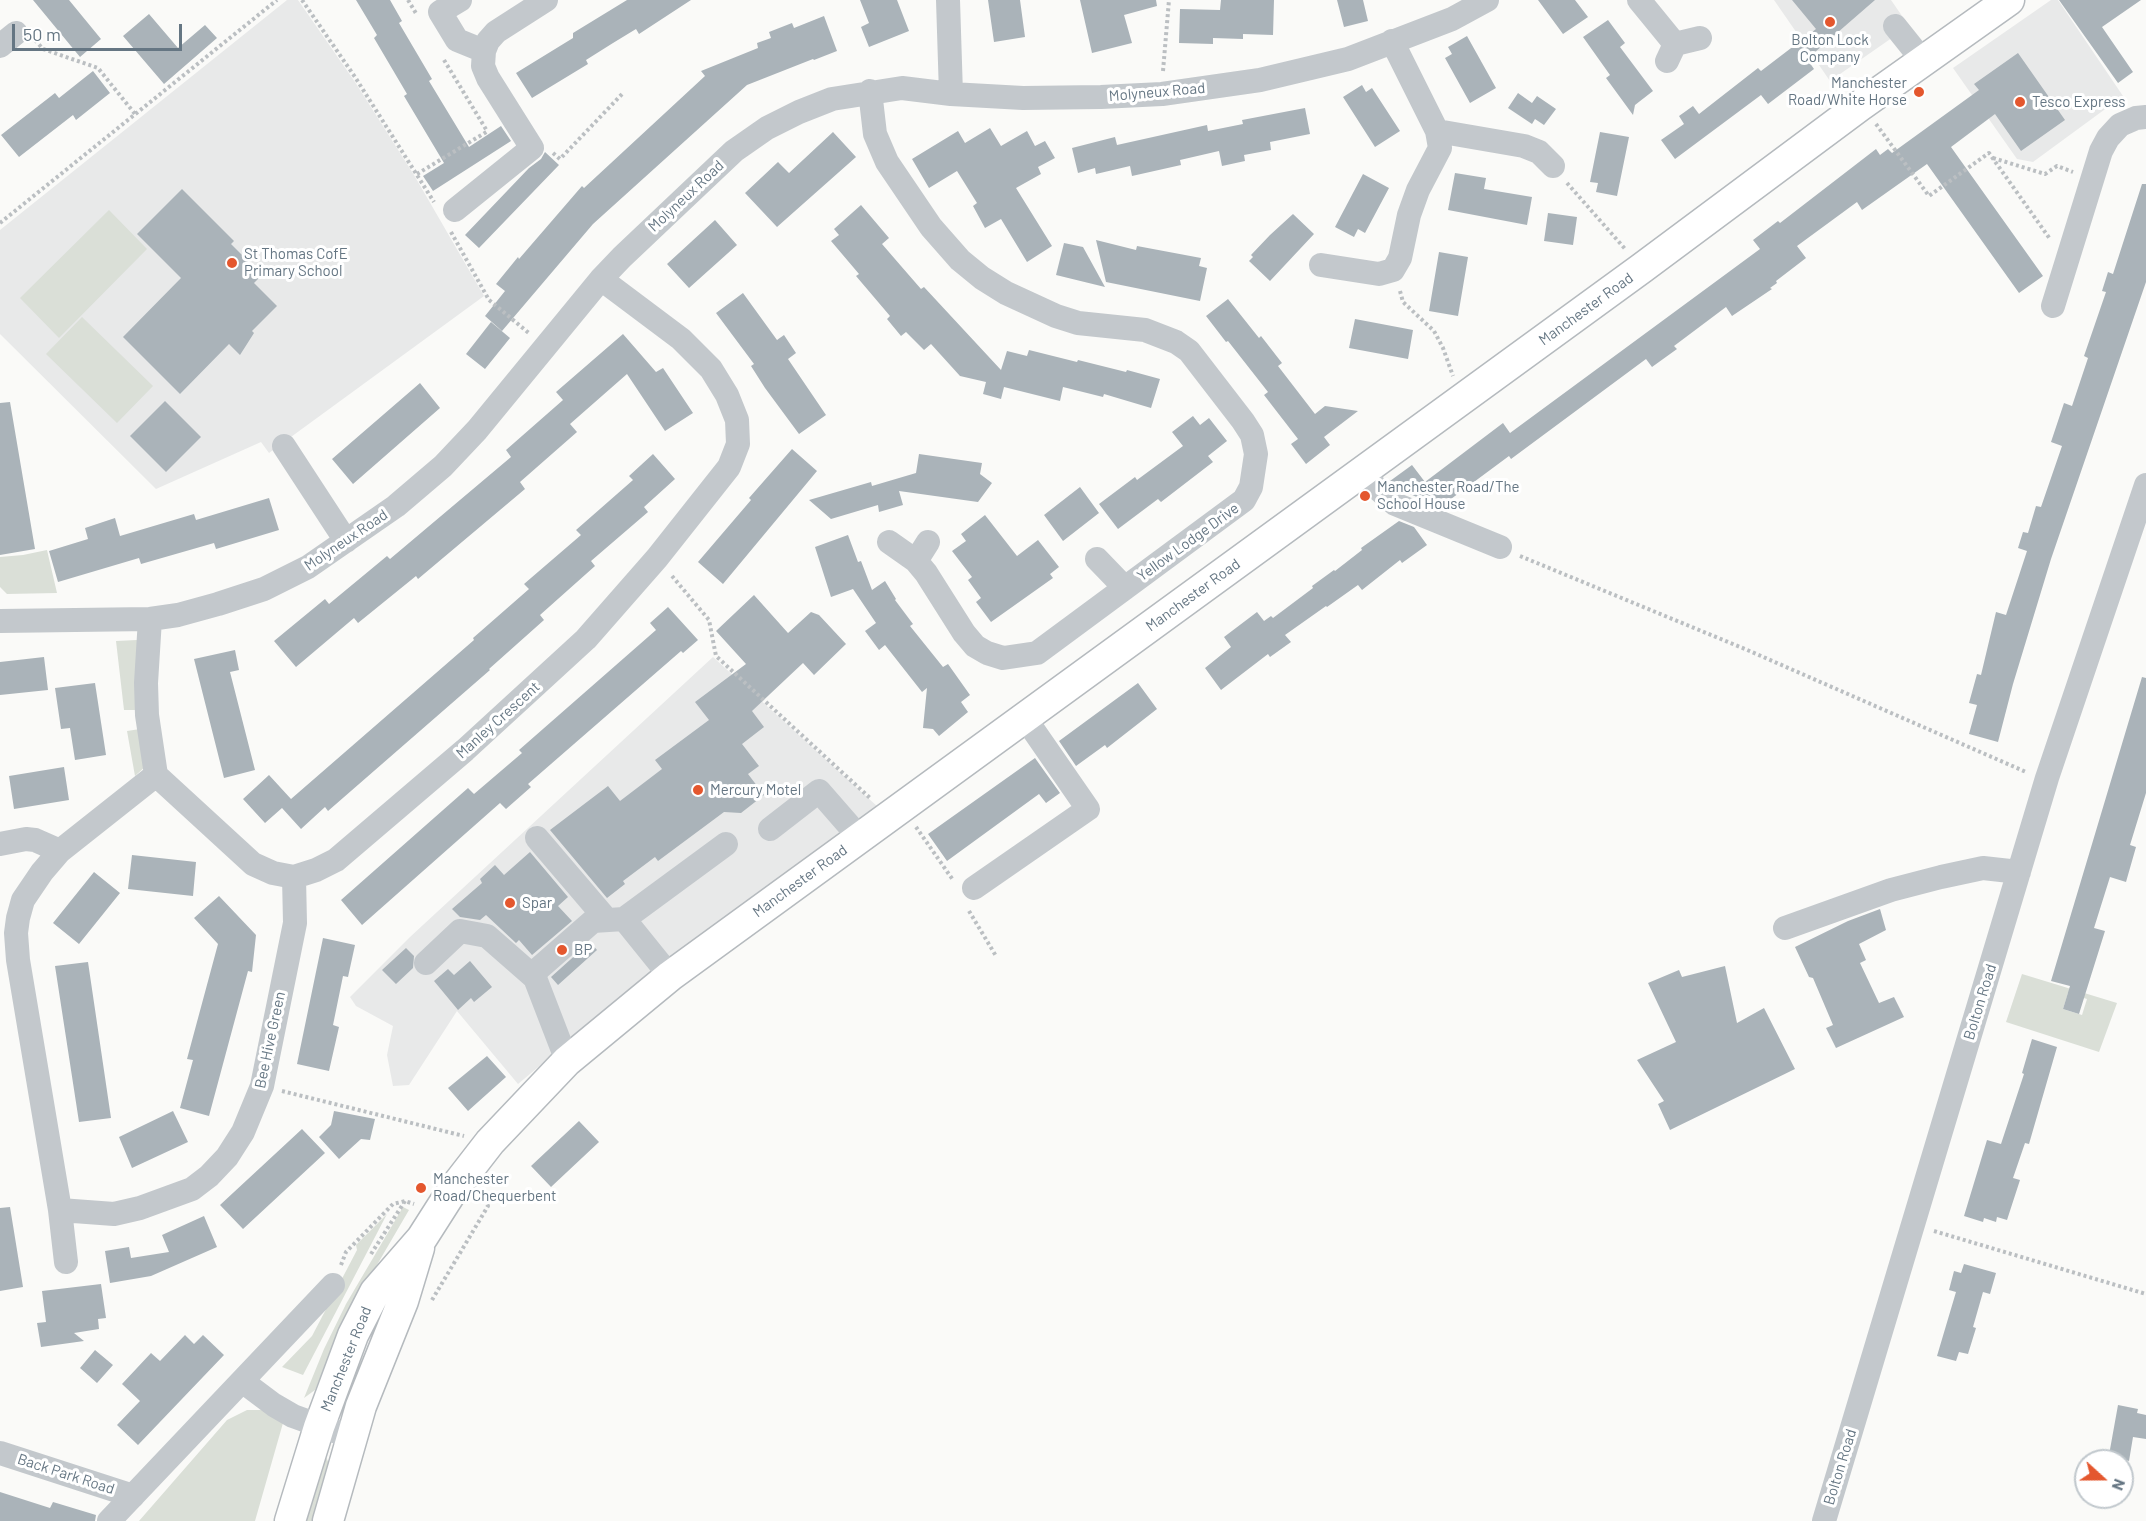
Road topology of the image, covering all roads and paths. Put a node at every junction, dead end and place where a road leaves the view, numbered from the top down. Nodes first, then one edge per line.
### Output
1 (277, 0) edge
2 (302, 0) edge
3 (408, 0) edge
4 (460, 0) edge
5 (546, 0) edge
6 (948, 0) edge
7 (1169, 0) edge
8 (1487, 0) edge
9 (1639, 0) edge
10 (2009, 0) edge
11 (423, 24) dead end
12 (1895, 26) dead end
13 (1700, 38) dead end
14 (8, 40) edge
15 (1392, 41) junction
16 (484, 51) junction
17 (440, 54) dead end
18 (1923, 61) junction
19 (870, 91) junction
20 (624, 92) dead end
21 (1162, 93) junction
22 (951, 94) junction
23 (1861, 105) junction
24 (135, 114) junction
25 (511, 116) junction
26 (2146, 117) edge
27 (488, 131) junction
28 (1437, 131) junction
29 (532, 148) junction
30 (1992, 158) junction
31 (1553, 166) joint
32 (417, 174) junction
33 (2082, 190) junction
34 (448, 217) junction
35 (0, 224) edge
36 (2066, 263) junction
37 (1321, 264) dead end
38 (1642, 268) junction
39 (1393, 270) junction
40 (601, 279) junction
41 (2053, 306) dead end
42 (546, 348) junction
43 (1461, 399) junction
44 (284, 447) dead end
45 (1360, 472) junction
46 (2146, 487) edge
47 (346, 541) junction
48 (889, 542) dead end
49 (1500, 548) joint
50 (657, 558) junction
51 (1098, 559) dead end
52 (1125, 588) junction
53 (150, 619) junction
54 (0, 621) edge
55 (1025, 718) junction
56 (156, 775) junction
57 (2047, 778) junction
58 (890, 816) junction
59 (770, 829) dead end
60 (537, 838) dead end
61 (860, 838) junction
62 (0, 844) edge
63 (726, 844) dead end
64 (60, 851) junction
65 (2019, 872) junction
66 (294, 877) junction
67 (974, 888) dead end
68 (615, 920) junction
69 (1785, 928) dead end
70 (8, 933) edge
71 (426, 963) dead end
72 (670, 976) junction
73 (535, 978) junction
74 (567, 1061) junction
75 (262, 1086) junction
76 (490, 1142) junction
77 (471, 1167) junction
78 (60, 1210) junction
79 (439, 1212) junction
80 (1913, 1225) junction
81 (422, 1238) junction
82 (66, 1262) dead end
83 (333, 1285) joint
84 (2146, 1294) edge
85 (430, 1303) dead end
86 (242, 1381) junction
87 (319, 1427) junction
88 (351, 1437) junction
89 (0, 1453) edge
90 (132, 1496) junction
91 (109, 1521) edge
92 (290, 1521) edge
93 (328, 1521) edge
94 (1824, 1521) edge

1 - 24 path
2 - 32 path
3 - 11 path
4 - 16 street
5 - 16 street
6 - 22 street
7 - 21 path
8 - 15 street, Molyneux Road
9 - 13 street
10 - 18 main road, Manchester Road
12 - 18 street
14 - 24 path
15 - 21 street, Molyneux Road
15 - 28 street
16 - 25 street
17 - 27 path
18 - 23 main road, Manchester Road
19 - 22 street, Molyneux Road
19 - 40 street, Molyneux Road
19 - 52 street, Yellow Lodge Drive
20 - 29 path
21 - 22 street, Molyneux Road
23 - 30 path
23 - 38 main road, Manchester Road
24 - 35 path
25 - 27 path
25 - 29 street
26 - 33 street
27 - 32 path
28 - 31 street
28 - 39 street
29 - 34 street
30 - 33 path
30 - 36 path
31 - 38 path
32 - 34 path
33 - 36 street
34 - 42 path
36 - 41 street
37 - 39 street
38 - 43 main road, Manchester Road
39 - 43 path
40 - 42 street, Molyneux Road
40 - 50 street, Manley Crescent
42 - 47 street, Molyneux Road
43 - 45 main road, Manchester Road
44 - 47 street
45 - 49 street
45 - 55 main road, Manchester Road
46 - 57 street, Bolton Road
47 - 53 street, Molyneux Road
48 - 52 street, Yellow Lodge Drive
49 - 57 path
50 - 58 path
50 - 66 street, Manley Crescent
51 - 52 street, Yellow Lodge Drive
53 - 54 street, Molyneux Road
53 - 56 street
55 - 58 main road, Manchester Road
55 - 67 street
56 - 64 street
56 - 66 street
57 - 65 street, Bolton Road
58 - 61 main road, Manchester Road
59 - 61 street
60 - 68 street
61 - 72 main road, Manchester Road
62 - 64 street
63 - 68 street
64 - 70 street
65 - 69 street
65 - 80 street, Bolton Road
66 - 75 street, Bee Hive Green
68 - 72 street
68 - 73 street
70 - 78 street
71 - 73 street
72 - 74 main road, Manchester Road
73 - 74 street
74 - 76 main road, Manchester Road
75 - 76 path
75 - 78 street, Bee Hive Green
76 - 77 main road, Manchester Road
77 - 79 main road, Manchester Road
77 - 85 path
78 - 82 street
79 - 81 main road, Manchester Road
79 - 83 path
80 - 84 path
80 - 94 street, Bolton Road
81 - 87 main road, Manchester Road
81 - 88 main road, Manchester Road
83 - 86 street
86 - 87 street, Manchester Road
86 - 90 street
87 - 88 street, Manchester Road
87 - 92 main road, Manchester Road
88 - 93 main road, Manchester Road
89 - 90 street, Back Park Road
90 - 91 street

